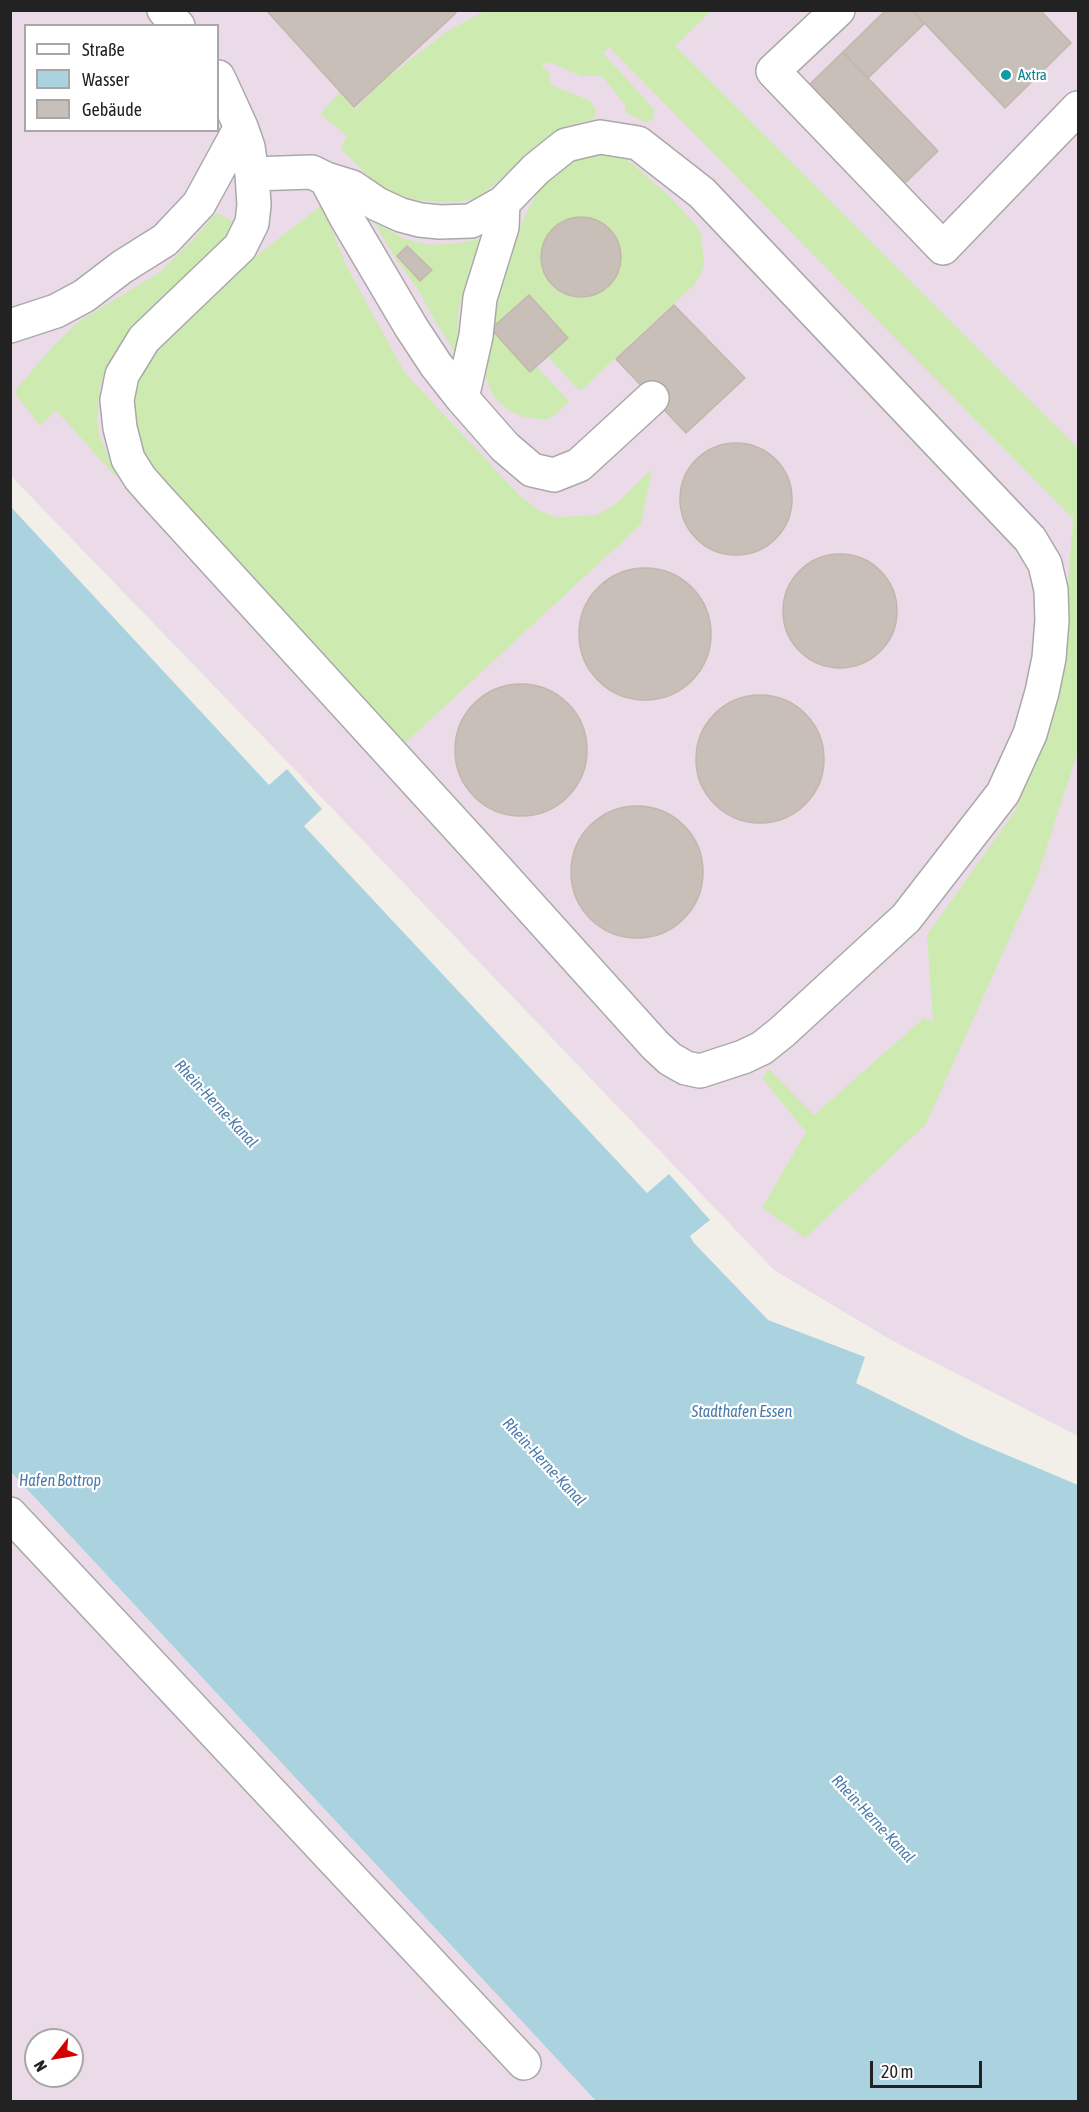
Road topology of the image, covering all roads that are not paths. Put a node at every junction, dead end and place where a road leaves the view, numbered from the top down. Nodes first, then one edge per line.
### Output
1 (164, 10) edge
2 (838, 10) edge
3 (176, 24) edge
4 (219, 79) edge
5 (1078, 108) edge
6 (247, 149) junction
7 (326, 179) junction
8 (503, 203) junction
9 (10, 326) edge
10 (462, 398) junction
11 (652, 398) dead end
12 (10, 1514) edge
13 (524, 2063) dead end

1 - 3 lane
2 - 5 lane
4 - 6 lane
6 - 7 lane
6 - 8 lane
6 - 9 lane
7 - 8 lane
7 - 10 lane
8 - 10 lane
10 - 11 lane
12 - 13 lane

